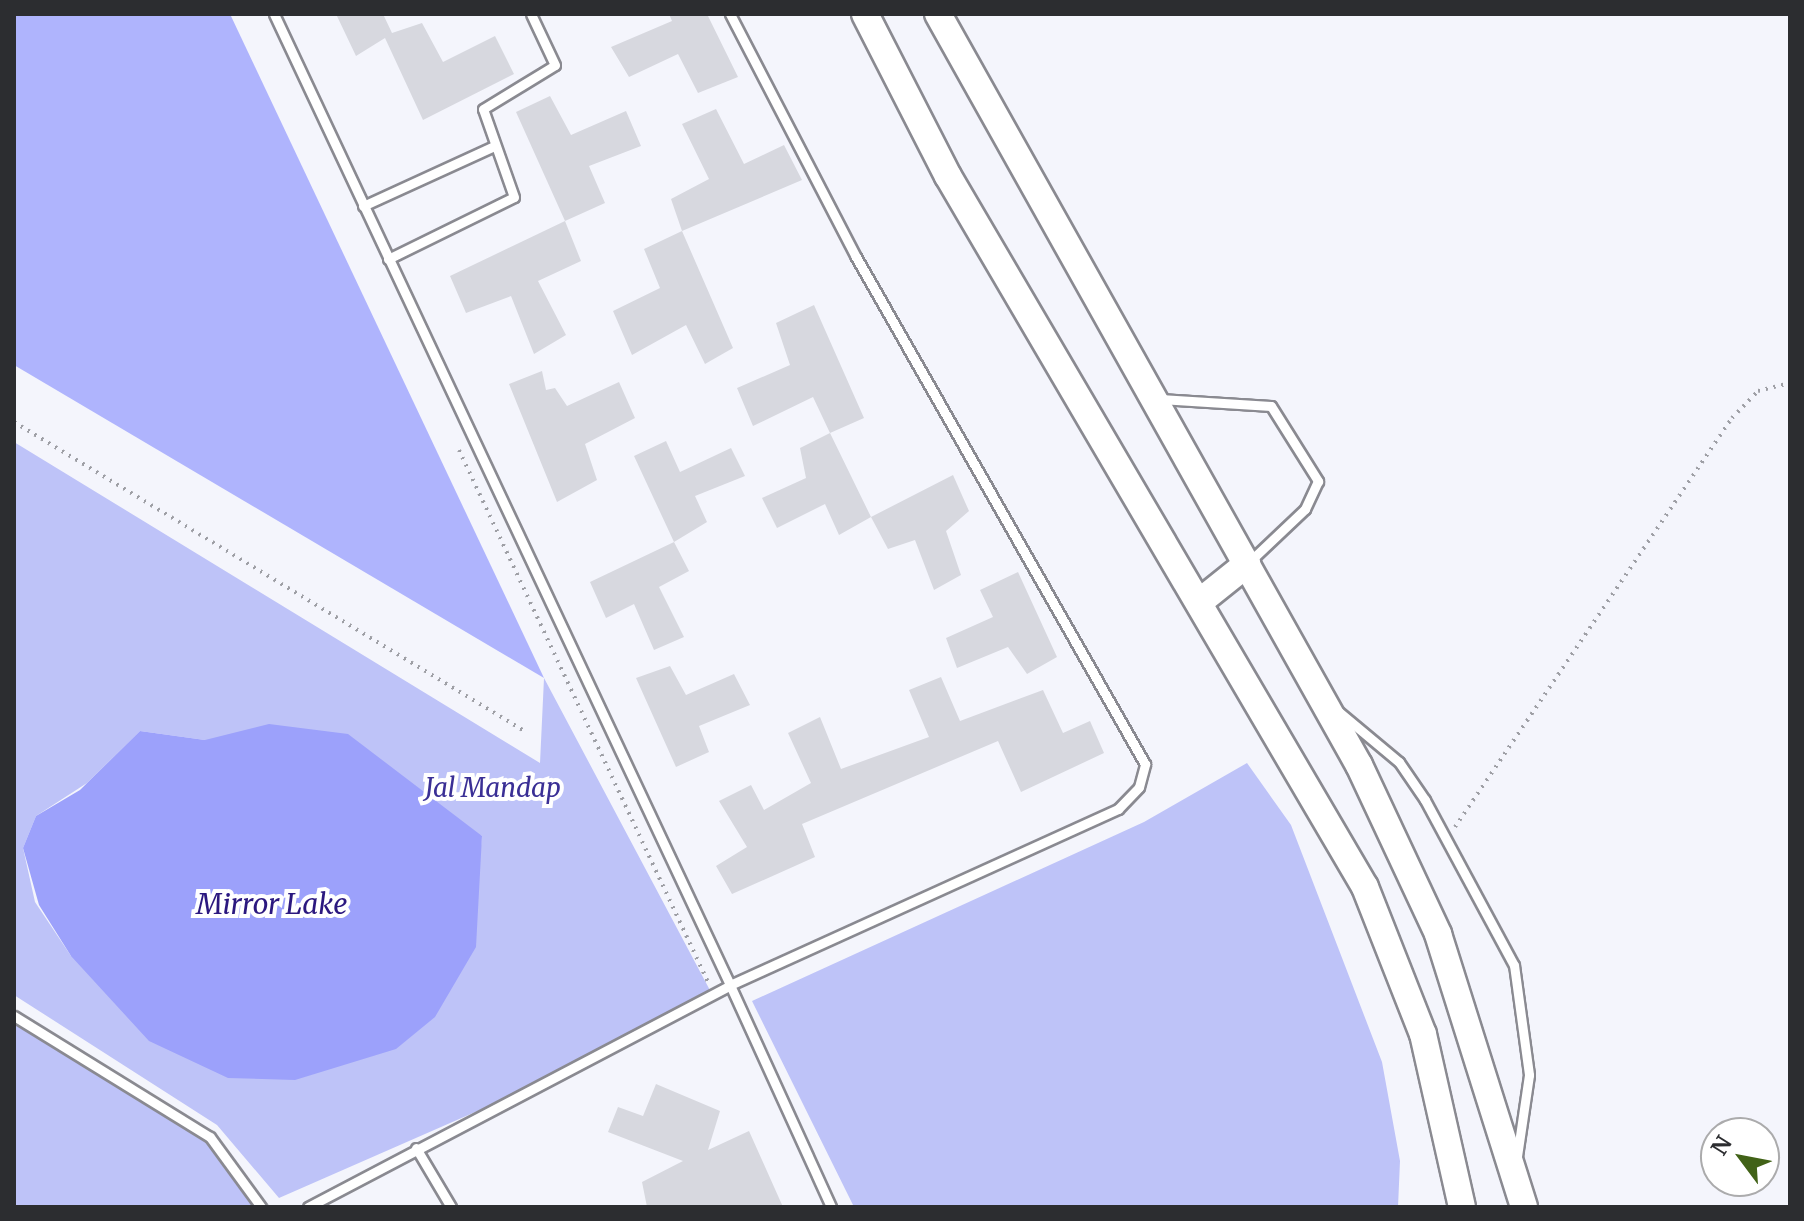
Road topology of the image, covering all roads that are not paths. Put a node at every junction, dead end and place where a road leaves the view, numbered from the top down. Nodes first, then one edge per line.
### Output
1 (274, 14) edge
2 (531, 14) edge
3 (730, 14) edge
4 (865, 14) edge
5 (938, 14) edge
6 (494, 146) junction
7 (363, 206) junction
8 (388, 259) junction
9 (1153, 398) junction
10 (1247, 564) junction
11 (1202, 600) junction
12 (1329, 706) junction
13 (730, 985) junction
14 (14, 1016) edge
15 (416, 1148) junction
16 (1514, 1175) junction
17 (261, 1207) edge
18 (308, 1207) edge
19 (451, 1207) edge
20 (831, 1207) edge
21 (1462, 1207) edge
22 (1524, 1207) edge

1 - 7 lane
2 - 6 lane
3 - 13 lane
4 - 11 street
5 - 9 street
6 - 7 lane
6 - 8 lane
7 - 8 lane
8 - 13 lane
9 - 10 street
9 - 10 lane
10 - 11 street
10 - 12 street
11 - 21 street
12 - 16 street
12 - 16 lane
13 - 15 lane
13 - 20 lane
14 - 17 lane
15 - 18 lane
15 - 19 lane
16 - 22 street

